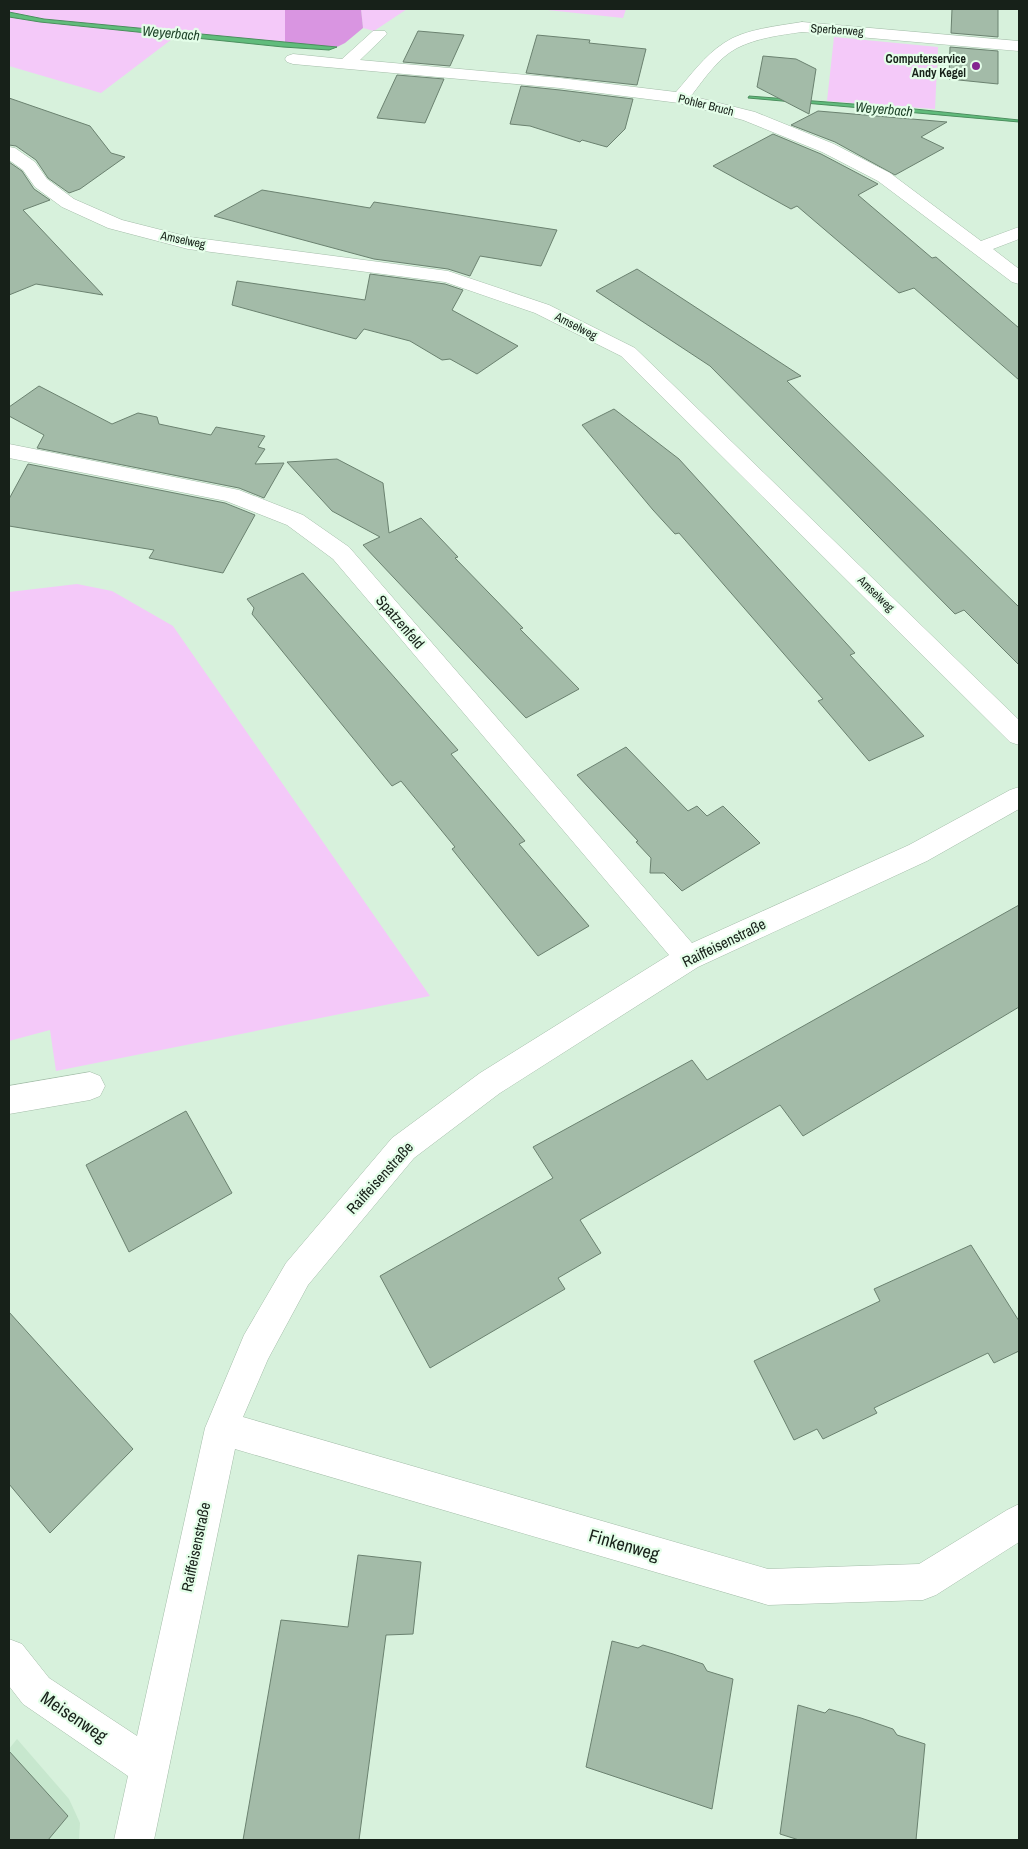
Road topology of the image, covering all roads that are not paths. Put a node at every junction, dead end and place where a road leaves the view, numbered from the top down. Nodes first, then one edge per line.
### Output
1 (379, 34) dead end
2 (1019, 46) edge
3 (293, 59) dead end
4 (346, 64) junction
5 (680, 98) junction
6 (9, 152) edge
7 (1019, 232) edge
8 (980, 248) junction
9 (1019, 278) edge
10 (9, 451) edge
11 (1019, 735) edge
12 (1019, 797) edge
13 (688, 958) junction
14 (90, 1086) dead end
15 (9, 1100) edge
16 (222, 1428) junction
17 (1019, 1522) edge
18 (9, 1657) edge
19 (149, 1767) junction
20 (134, 1840) edge

1 - 4 street
2 - 5 street, Sperberweg
3 - 4 street, Pohler Bruch
4 - 5 street, Pohler Bruch
5 - 8 street, Pohler Bruch
6 - 11 street, Amselweg
7 - 8 street
8 - 9 street, Pohler Bruch
10 - 13 street, Spatzenfeld
12 - 13 street, Raiffeisenstraße
13 - 16 street, Raiffeisenstraße
14 - 15 street
16 - 17 street, Finkenweg
16 - 19 street, Raiffeisenstraße
18 - 19 street, Meisenweg
19 - 20 street, Raiffeisenstraße

